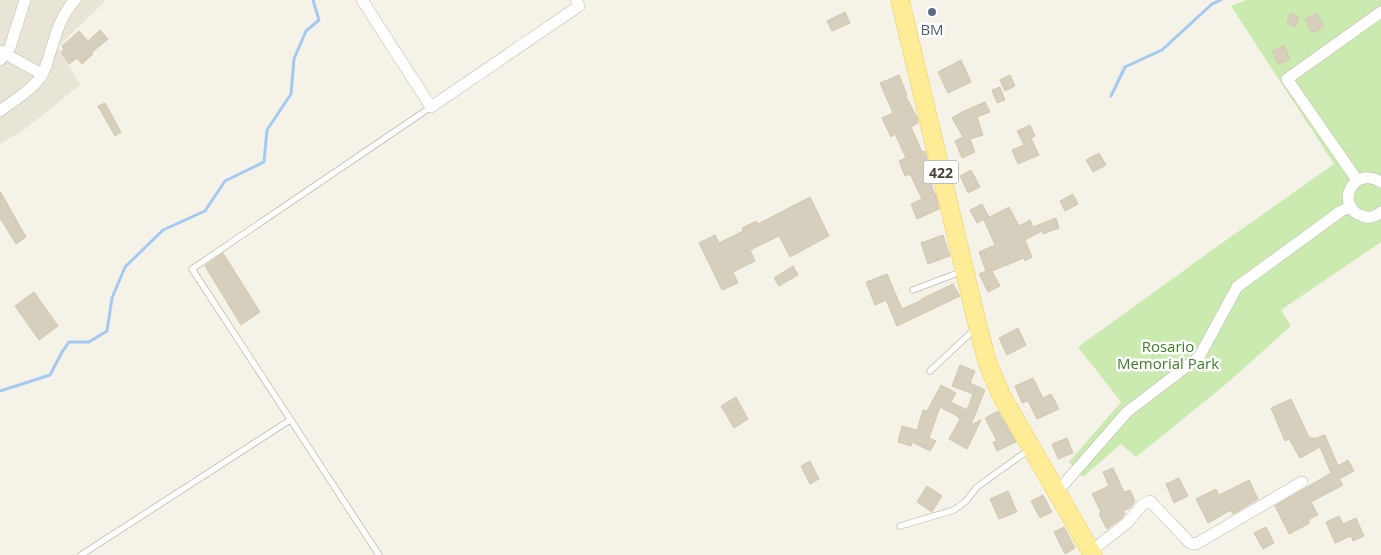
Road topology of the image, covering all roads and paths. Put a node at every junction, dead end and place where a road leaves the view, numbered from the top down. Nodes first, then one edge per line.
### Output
1 (26, 0) edge
2 (75, 0) edge
3 (362, 0) edge
4 (576, 0) edge
5 (900, 0) edge
6 (1381, 12) edge
7 (2, 55) edge
8 (42, 74) junction
9 (431, 107) junction
10 (0, 111) edge
11 (1357, 180) junction
12 (1381, 182) edge
13 (1351, 208) junction
14 (1380, 215) edge
15 (965, 270) junction
16 (913, 290) dead end
17 (978, 327) junction
18 (930, 371) dead end
19 (290, 420) junction
20 (1032, 448) junction
21 (1302, 482) dead end
22 (1057, 492) junction
23 (900, 526) dead end
24 (1092, 553) edge
25 (82, 555) edge
26 (379, 555) edge

1 - 7 street
2 - 8 street
3 - 9 street
4 - 9 street
5 - 15 main road, 422
6 - 11 street
7 - 8 street
8 - 10 street
9 - 19 lane
11 - 12 street
11 - 13 street
13 - 14 street
13 - 22 street
15 - 16 lane
15 - 17 main road, 422
17 - 18 lane
17 - 20 main road, 422
19 - 25 lane
19 - 26 lane
20 - 22 main road, 422
20 - 23 lane
21 - 24 street
22 - 24 main road, 422

